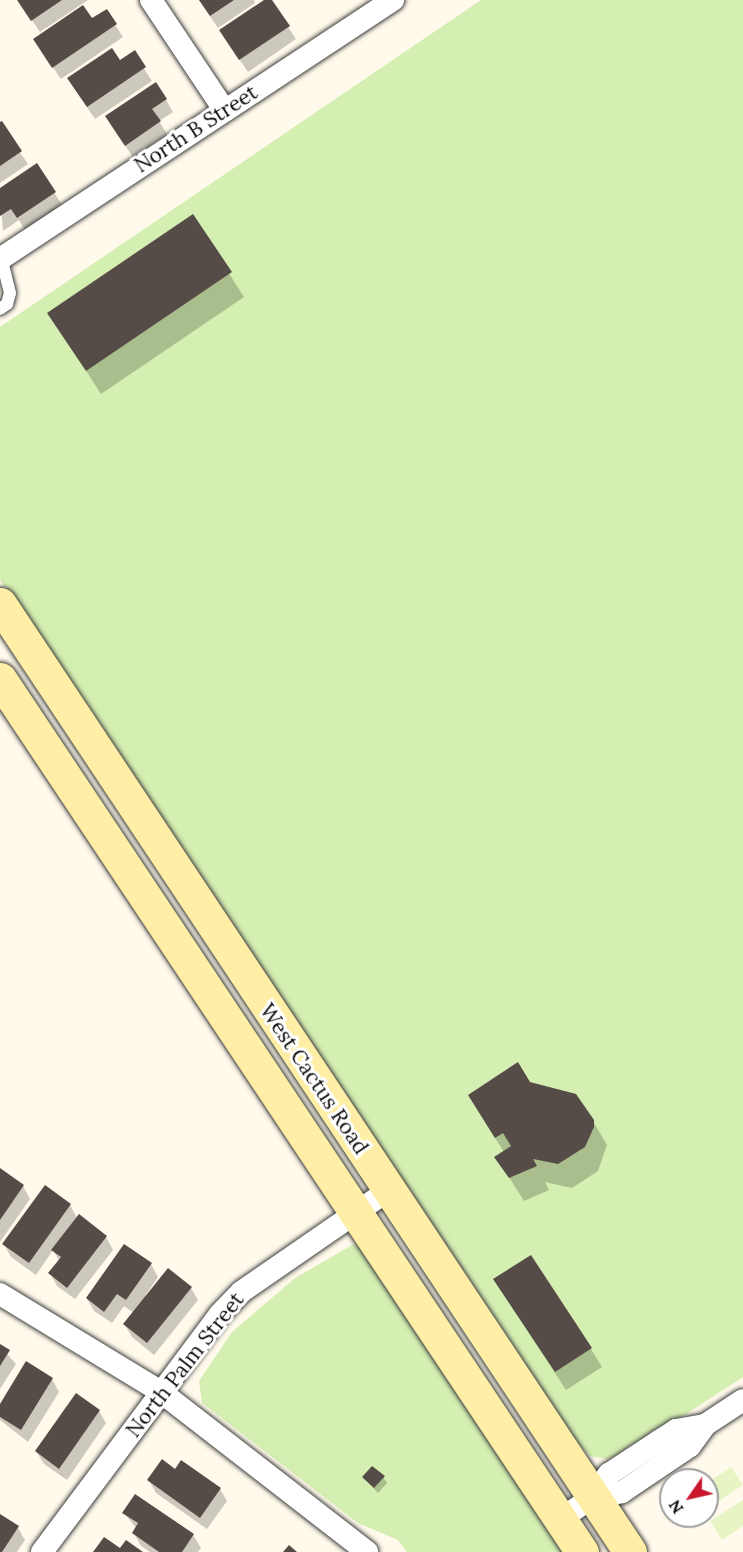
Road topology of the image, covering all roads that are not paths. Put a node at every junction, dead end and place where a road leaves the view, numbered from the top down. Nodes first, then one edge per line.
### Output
1 (152, 0) edge
2 (393, 0) edge
3 (225, 111) junction
4 (1, 258) edge
5 (0, 309) edge
6 (0, 604) edge
7 (0, 679) edge
8 (388, 1190) junction
9 (355, 1212) junction
10 (0, 1294) edge
11 (161, 1392) junction
12 (743, 1400) edge
13 (592, 1497) junction
14 (561, 1519) junction
15 (42, 1552) edge
16 (367, 1552) edge
17 (582, 1552) edge
18 (630, 1552) edge

1 - 3 street
2 - 3 street, North B Street
3 - 4 street, North B Street
4 - 5 lane
6 - 8 street, West Cactus Road
7 - 9 street, West Cactus Road
8 - 9 street, North Palm Street
8 - 13 street, West Cactus Road
9 - 11 street, North Palm Street
9 - 14 street, West Cactus Road
10 - 11 street
11 - 15 street, North Palm Street
11 - 16 street
12 - 13 street
13 - 14 street
13 - 18 street, West Cactus Road
14 - 17 street, West Cactus Road

